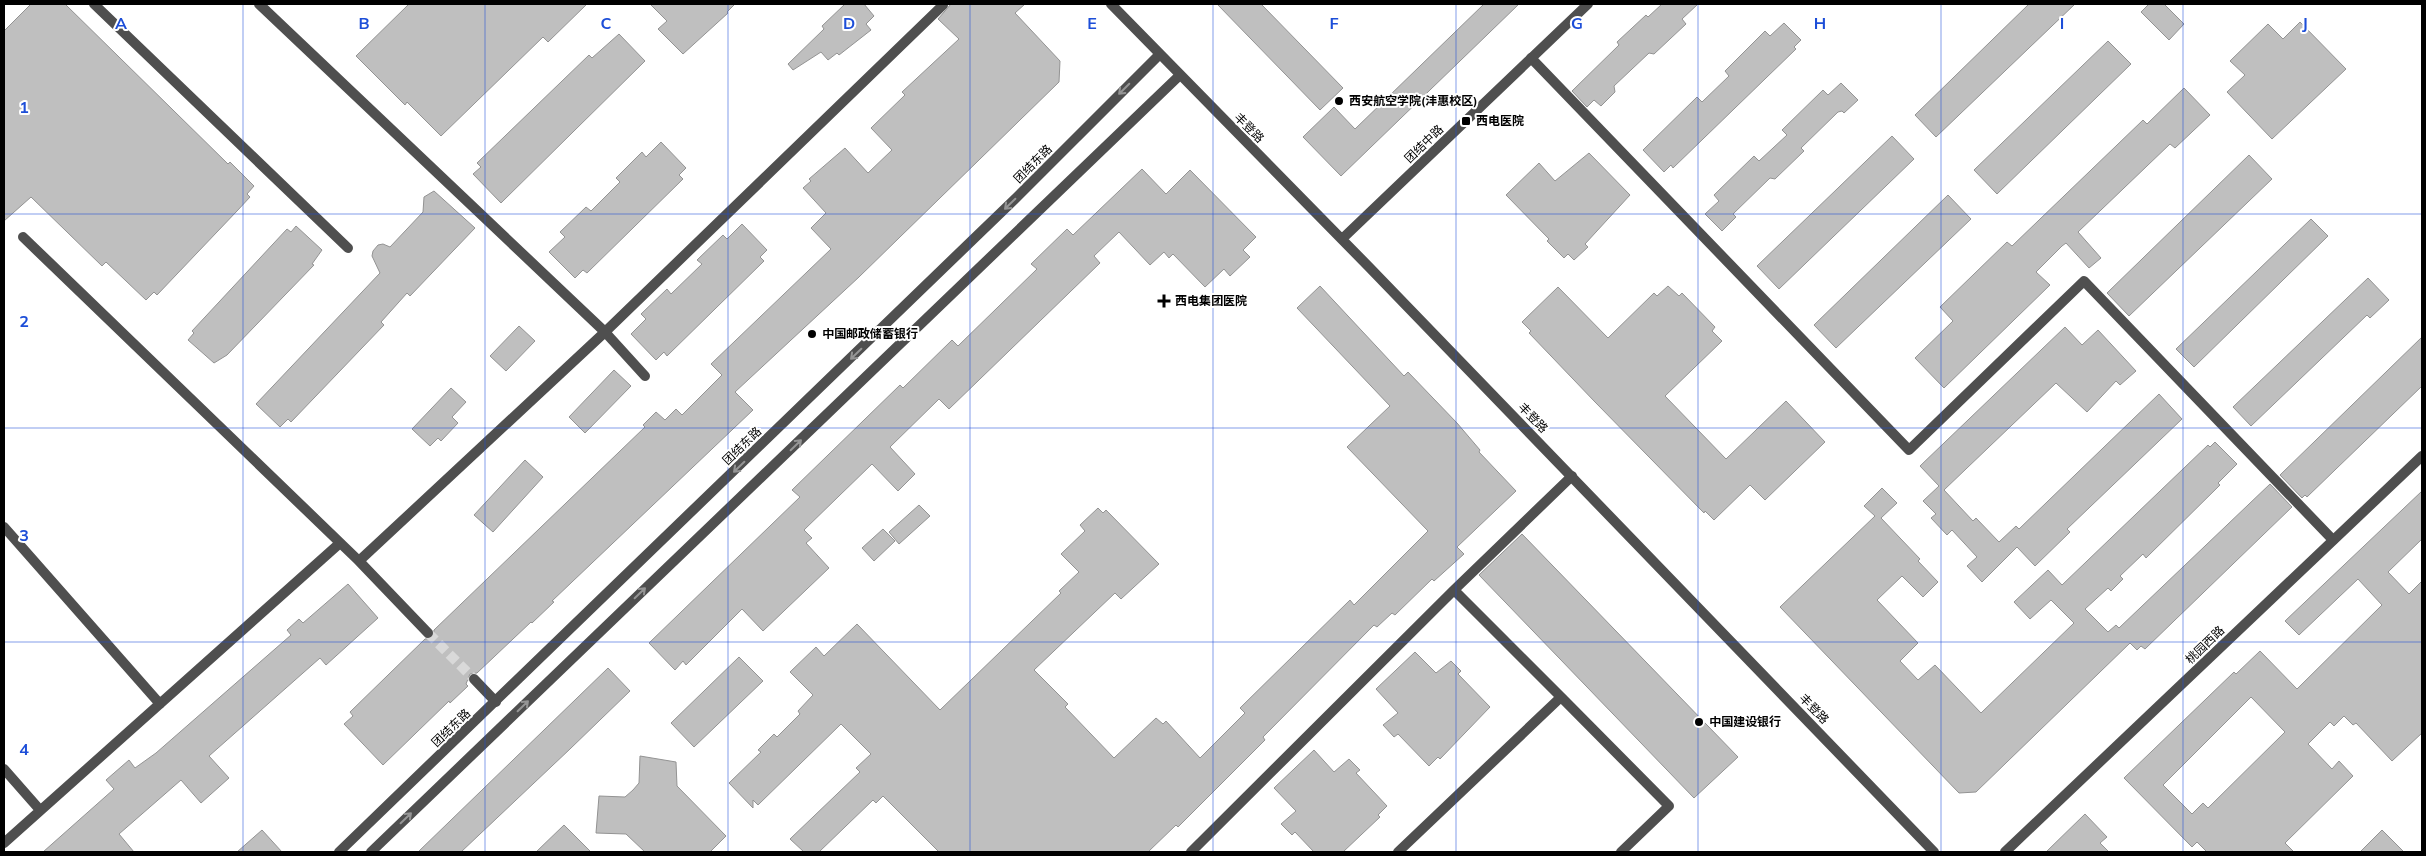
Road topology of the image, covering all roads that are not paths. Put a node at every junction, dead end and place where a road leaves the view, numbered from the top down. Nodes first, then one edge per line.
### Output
1 (94, 4) edge
2 (259, 4) edge
3 (943, 4) edge
4 (1111, 4) edge
5 (1588, 4) edge
6 (1159, 54) junction
7 (1531, 58) junction
8 (1180, 75) junction
9 (24, 237) dead end
10 (1342, 239) junction
11 (348, 248) dead end
12 (605, 332) junction
13 (645, 376) dead end
14 (2422, 456) edge
15 (1572, 476) junction
16 (4, 527) edge
17 (2334, 540) junction
18 (340, 543) junction
19 (359, 561) junction
20 (1454, 590) junction
21 (428, 633) tunnel mouth
22 (474, 679) tunnel mouth
23 (1561, 698) junction
24 (496, 702) junction
25 (160, 704) junction
26 (4, 769) edge
27 (40, 810) junction
28 (4, 843) edge
29 (339, 852) edge
30 (371, 852) edge
31 (1191, 852) edge
32 (1398, 852) edge
33 (1621, 852) edge
34 (1934, 852) edge
35 (2005, 852) edge

1 - 11 street
2 - 12 street
3 - 12 street
4 - 6 street, 丰登路
5 - 7 street, 团结中路
6 - 8 street, 丰登路
6 -> 24 street, 团结东路
7 - 10 street, 团结中路
7 - 17 street
8 - 10 street, 丰登路
30 -> 8 street
9 - 18 street
10 - 15 street, 丰登路
12 - 13 street
12 - 19 street
14 - 17 street, 桃园西路
15 - 20 street
15 - 34 street, 丰登路
16 - 25 street
17 - 35 street, 桃园西路
18 - 19 street
18 - 25 street
19 - 21 street
20 - 23 street
20 - 31 street
22 - 24 street
23 - 32 street
23 - 33 street
24 - 29 street, 团结东路
25 - 27 street
26 - 27 street
27 - 28 street

